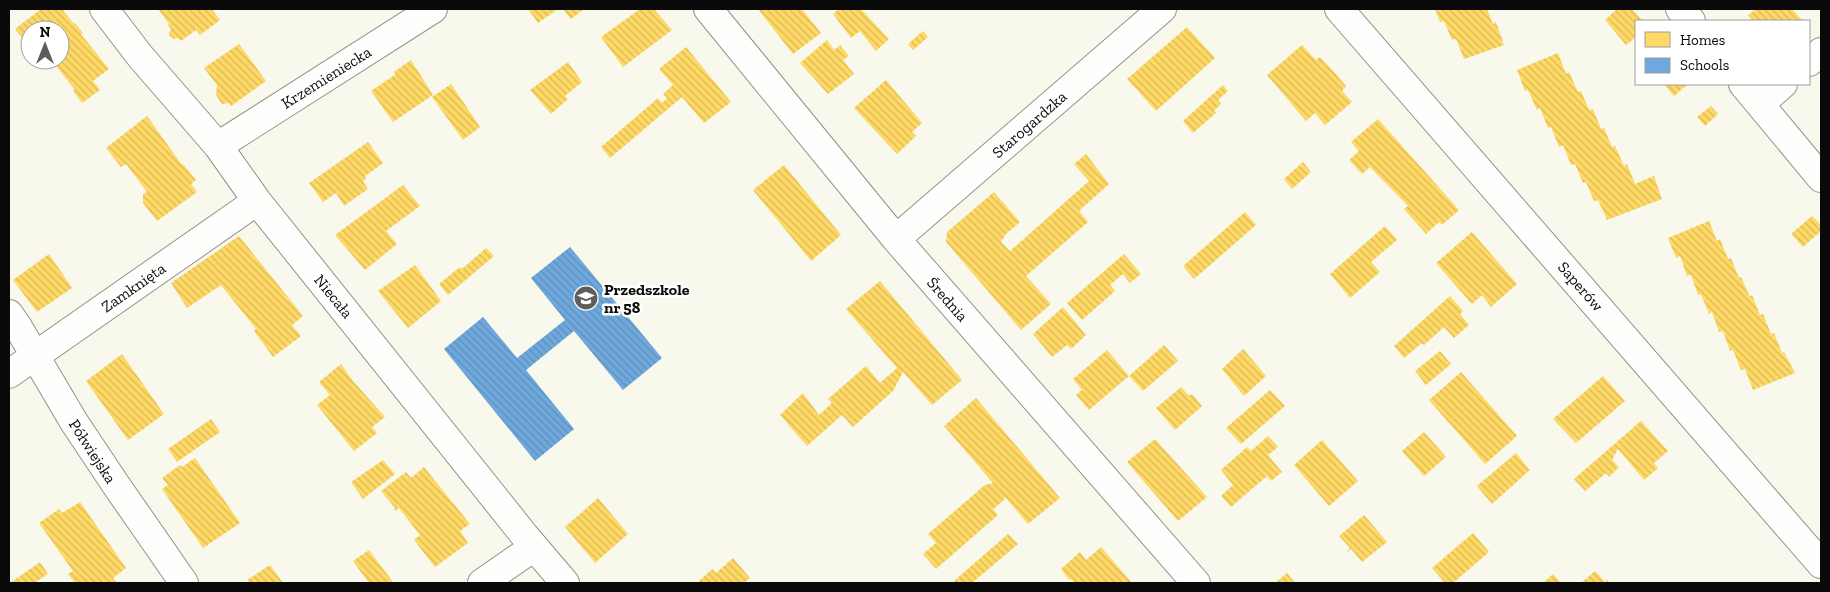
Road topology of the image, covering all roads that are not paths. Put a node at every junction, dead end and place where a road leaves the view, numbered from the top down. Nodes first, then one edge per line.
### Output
1 (104, 9) edge
2 (433, 9) edge
3 (708, 9) edge
4 (1162, 9) edge
5 (1339, 9) edge
6 (1680, 9) edge
7 (1690, 20) edge
8 (1821, 52) edge
9 (1810, 61) edge
10 (1781, 85) edge
11 (1751, 94) edge
12 (218, 146) junction
13 (1821, 178) edge
14 (258, 201) junction
15 (896, 239) junction
16 (9, 314) edge
17 (35, 356) junction
18 (9, 374) edge
19 (534, 547) junction
20 (1821, 564) edge
21 (184, 583) edge
22 (482, 583) edge
23 (565, 583) edge
24 (1196, 583) edge

1 - 12 street, Niecała
2 - 12 street, Krzemieniecka
3 - 15 street, Średnia
4 - 15 street, Starogardzka
5 - 20 street, Saperów
6 - 7 street
8 - 9 street
10 - 11 street
11 - 13 street
12 - 14 street, Niecała
14 - 17 street, Zamknięta
14 - 19 street, Niecała
15 - 24 street, Średnia
16 - 17 street, Półwiejska
17 - 18 street, Zamknięta
17 - 21 street, Półwiejska
19 - 22 street
19 - 23 street, Niecała

